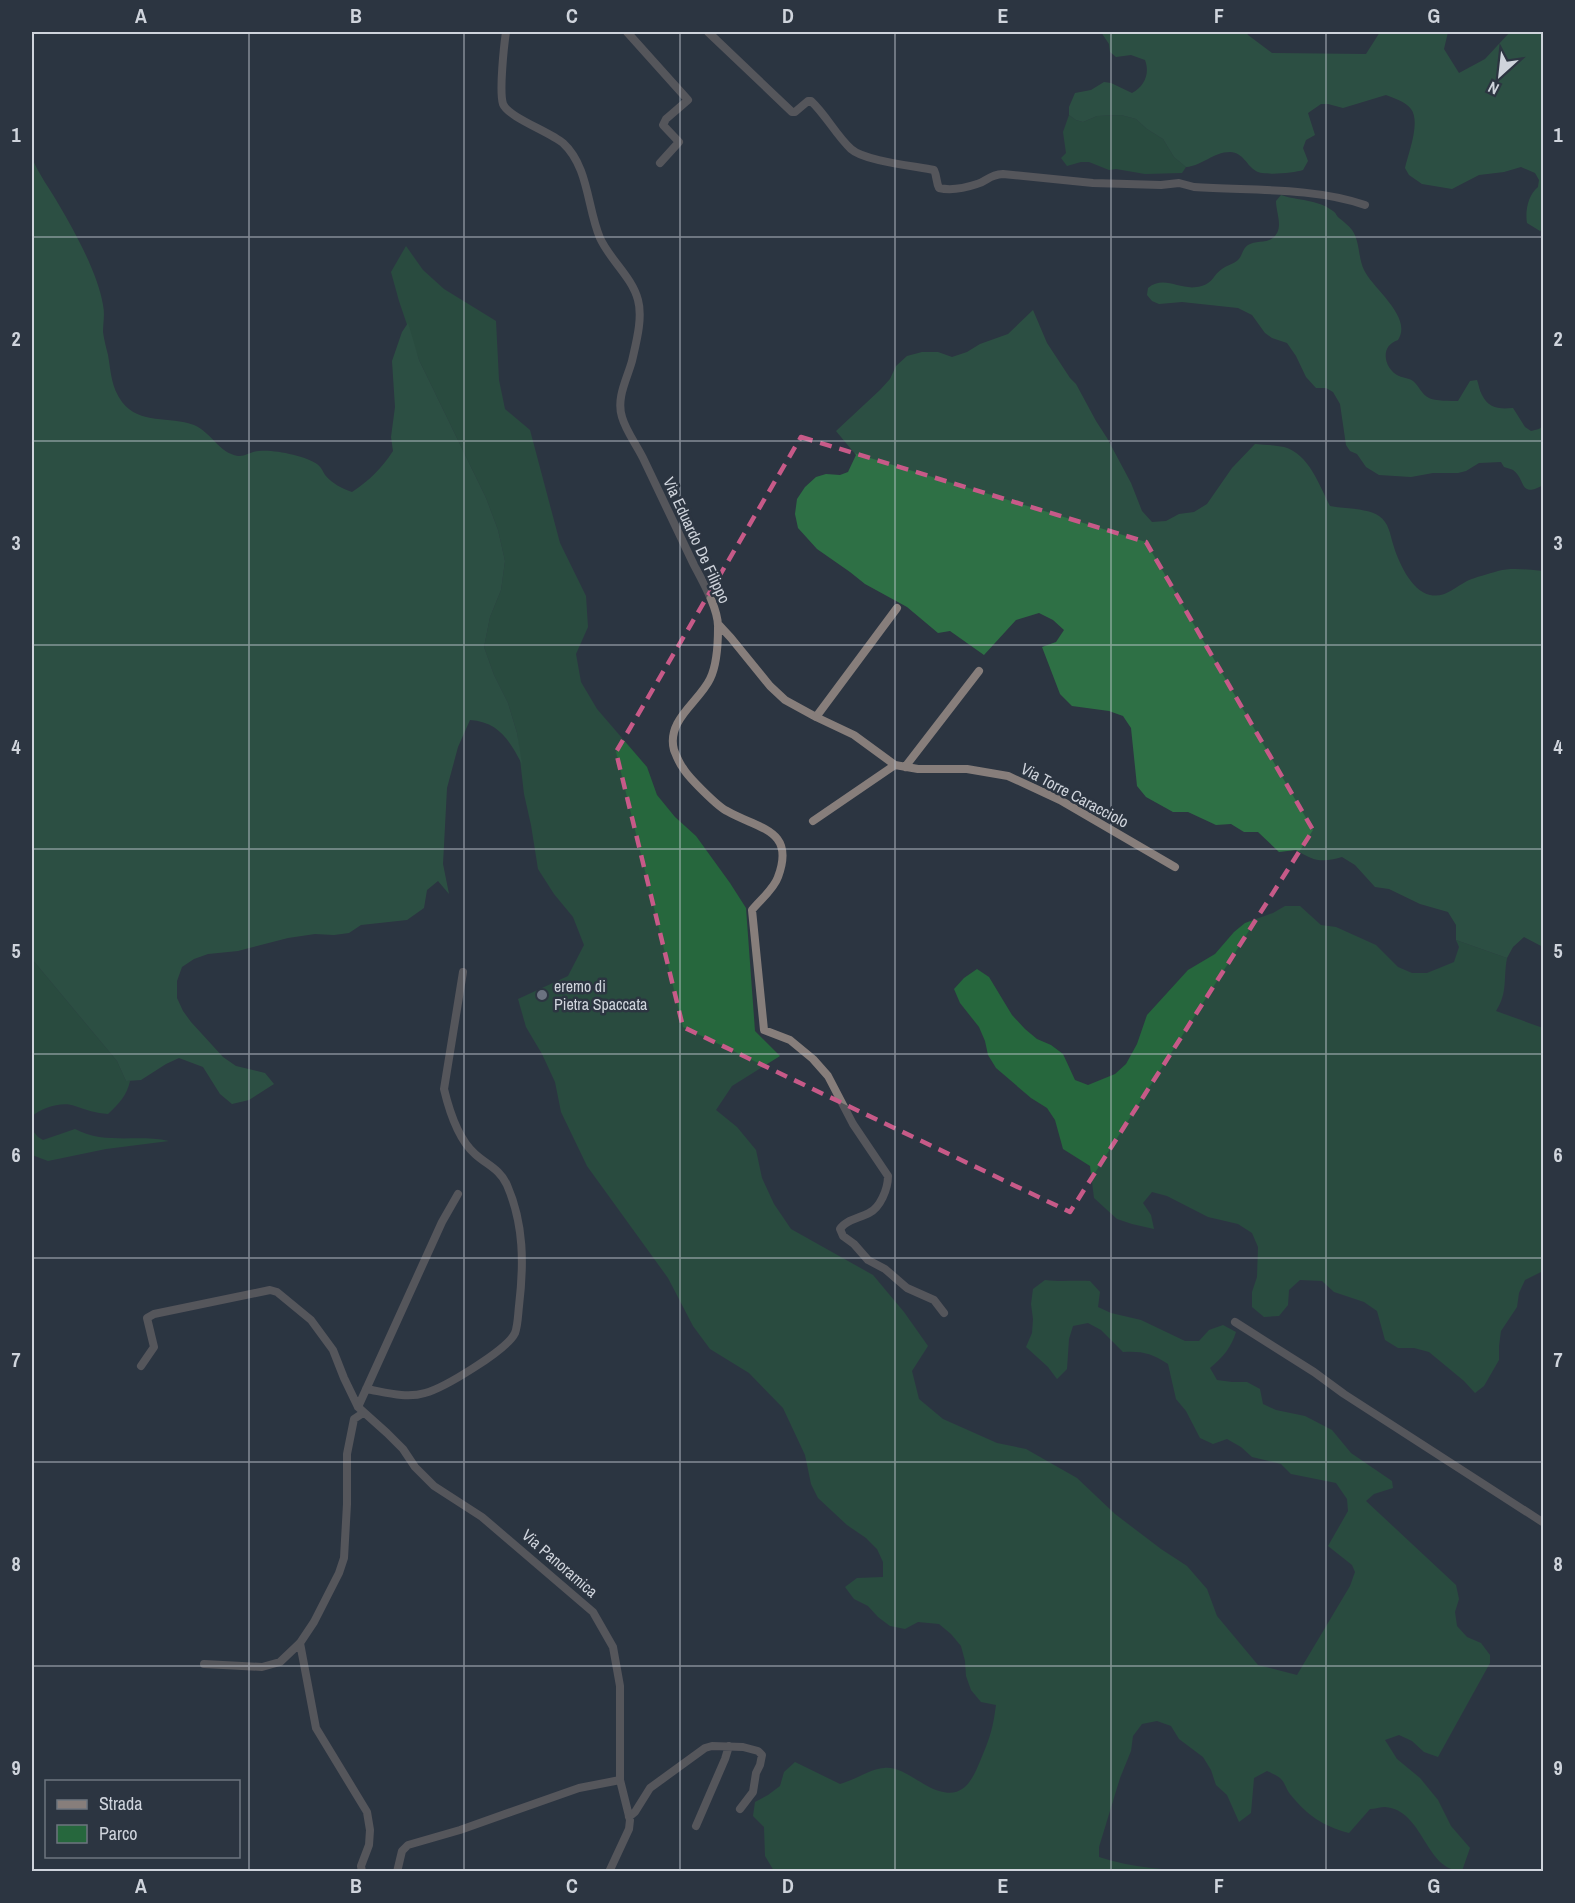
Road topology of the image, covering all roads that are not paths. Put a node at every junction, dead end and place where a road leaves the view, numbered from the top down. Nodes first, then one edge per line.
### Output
1 (506, 32) edge
2 (627, 32) edge
3 (708, 32) edge
4 (660, 163) dead end
5 (1365, 205) dead end
6 (897, 608) dead end
7 (719, 625) junction
8 (979, 671) dead end
9 (816, 717) junction
10 (895, 765) junction
11 (905, 767) junction
12 (813, 821) dead end
13 (1175, 867) dead end
14 (463, 972) dead end
15 (458, 1194) dead end
16 (944, 1313) dead end
17 (1235, 1322) dead end
18 (141, 1366) dead end
19 (366, 1389) junction
20 (360, 1410) junction
21 (1544, 1523) edge
22 (300, 1643) junction
23 (204, 1664) dead end
24 (729, 1746) junction
25 (620, 1780) junction
26 (740, 1809) dead end
27 (629, 1817) junction
28 (696, 1826) dead end
29 (362, 1872) edge
30 (398, 1872) edge
31 (609, 1872) edge

1 - 7 street, Via Eduardo De Filippo
2 - 4 street
3 - 5 street
6 - 9 street
7 - 9 street, Via Torre Caracciolo
7 - 16 street, Via Eduardo De Filippo
8 - 11 street
9 - 10 street, Via Torre Caracciolo
10 - 11 street, Via Torre Caracciolo
10 - 12 street
11 - 13 street, Via Torre Caracciolo
14 - 19 street
15 - 19 street
17 - 21 street
18 - 20 street
19 - 20 street
20 - 22 street
20 - 25 street, Via Panoramica
22 - 23 street
22 - 29 street
24 - 26 street
24 - 27 street
24 - 28 street
25 - 27 street, Via Panoramica
25 - 30 street
27 - 31 street, Via Panoramica

